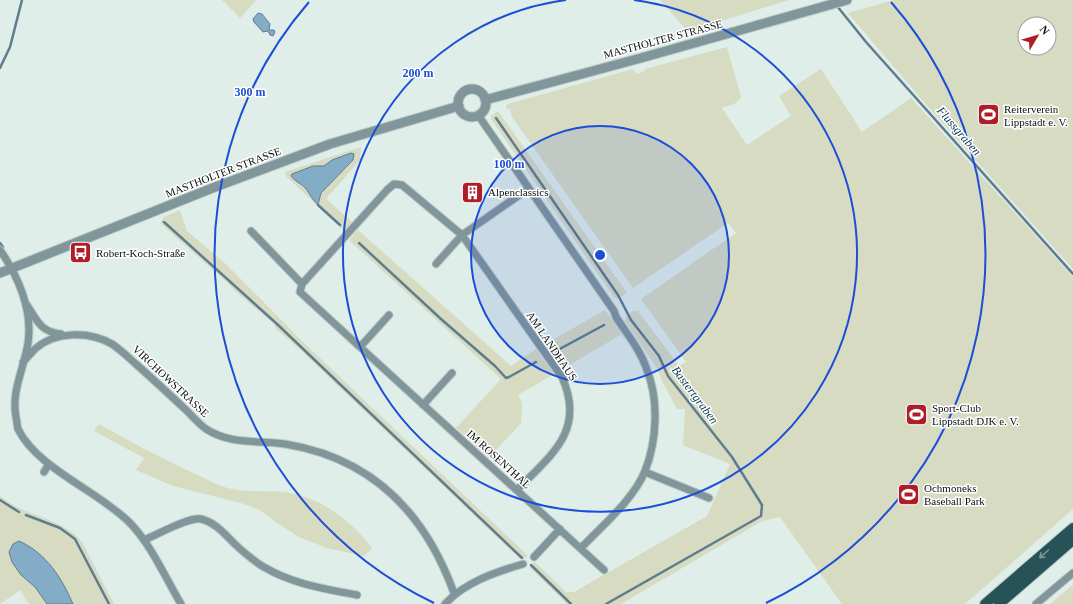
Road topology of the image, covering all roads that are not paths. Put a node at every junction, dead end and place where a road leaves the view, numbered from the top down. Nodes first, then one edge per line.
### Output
1 (844, 1) edge
2 (485, 100) junction
3 (459, 106) junction
4 (478, 115) junction
5 (528, 188) junction
6 (251, 231) dead end
7 (462, 235) junction
8 (0, 250) edge
9 (436, 264) dead end
10 (12, 268) junction
11 (0, 273) edge
12 (302, 284) junction
13 (26, 304) junction
14 (389, 315) dead end
15 (68, 335) junction
16 (360, 347) junction
17 (23, 362) junction
18 (452, 373) dead end
19 (423, 405) junction
20 (50, 464) junction
21 (44, 472) dead end
22 (645, 472) junction
23 (517, 490) junction
24 (709, 498) dead end
25 (1073, 528) edge
26 (560, 530) junction
27 (144, 540) junction
28 (1073, 540) edge
29 (581, 548) junction
30 (534, 557) dead end
31 (524, 564) dead end
32 (604, 570) dead end
33 (1073, 573) edge
34 (454, 593) junction
35 (357, 595) dead end
36 (181, 604) edge
37 (445, 604) edge
38 (985, 604) edge
39 (999, 604) edge
40 (1036, 604) edge

1 - 2 street, MASTHOLTER STRASSE
2 - 3 street
2 - 4 street
3 - 4 street
3 - 10 street, MASTHOLTER STRASSE
4 - 5 street
5 - 7 street
5 - 22 street
6 - 12 street, IM ROSENTHAL
7 - 9 street
7 - 12 street, AM LANDHAUS
7 - 23 street, AM LANDHAUS
8 - 10 street
10 - 11 street, MASTHOLTER STRASSE
10 - 13 street
12 - 16 street, IM ROSENTHAL
13 - 15 street, VIRCHOWSTRASSE
13 - 17 street
14 - 16 street
15 - 17 street, VIRCHOWSTRASSE
15 - 34 street, VIRCHOWSTRASSE
16 - 19 street, IM ROSENTHAL
17 - 20 street
18 - 19 street
19 - 23 street, IM ROSENTHAL
20 - 21 street
20 - 27 street
22 - 24 street
22 - 29 street
23 - 26 street, IM ROSENTHAL
25 -> 38 main road
26 - 29 street, IM ROSENTHAL
26 - 30 street
27 - 35 street
27 - 36 street
28 - 39 main road
29 - 32 street, IM ROSENTHAL
31 - 34 street
33 - 40 street
34 - 37 street

